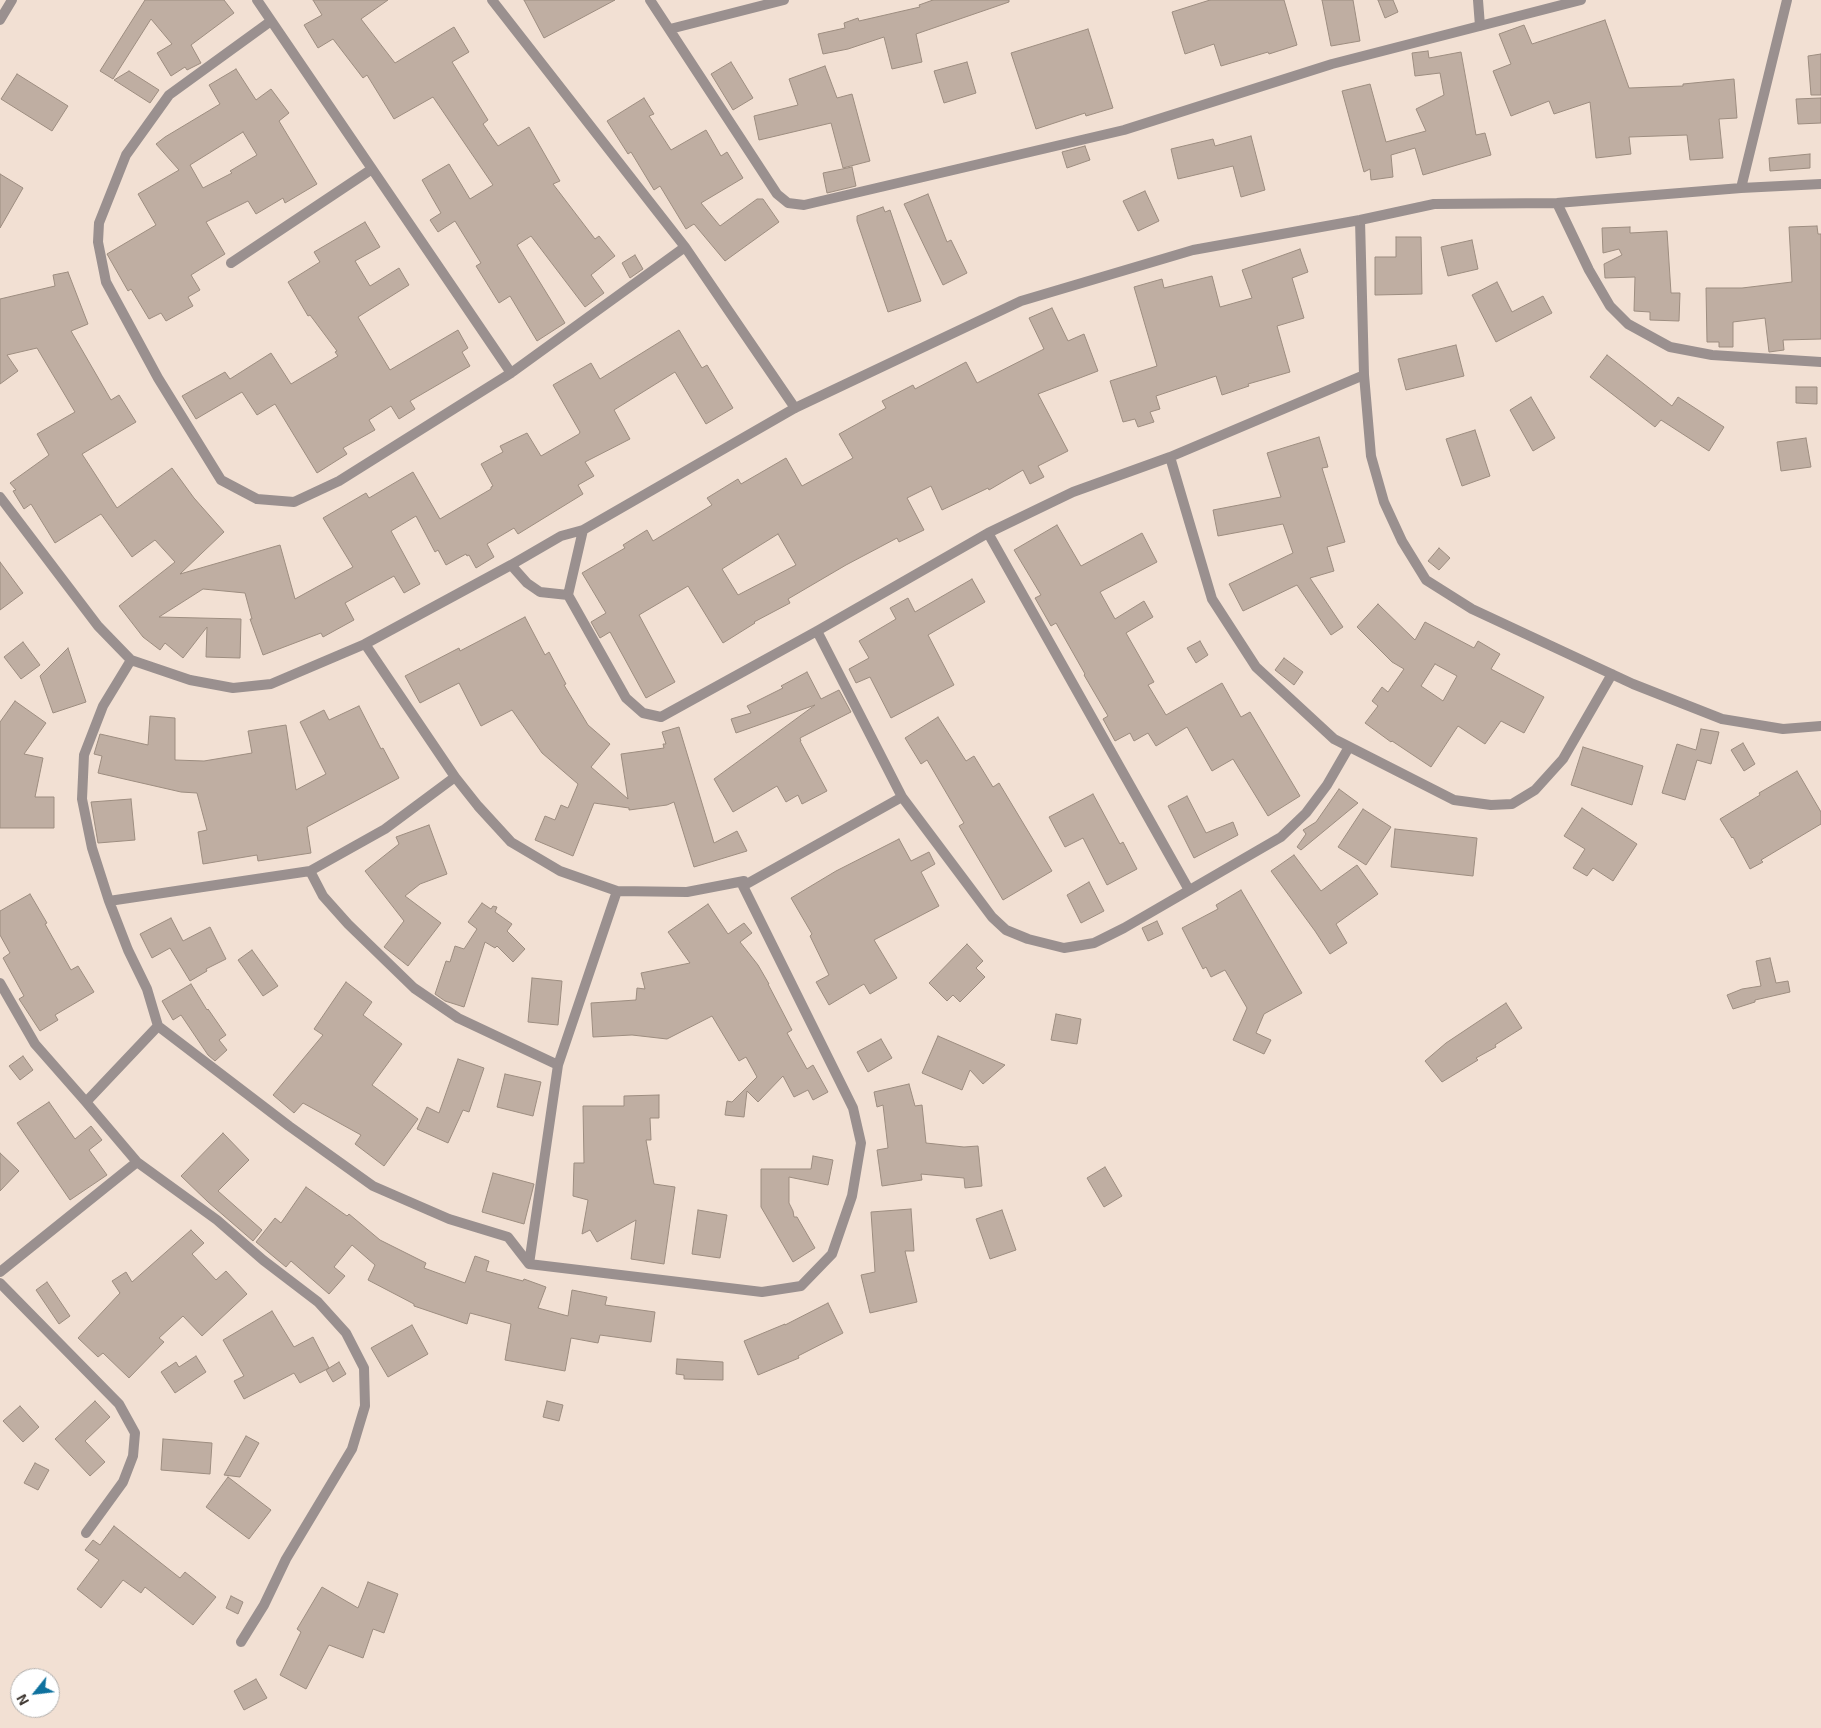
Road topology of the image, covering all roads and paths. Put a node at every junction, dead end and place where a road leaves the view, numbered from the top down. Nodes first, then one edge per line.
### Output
1 (12, 0) edge
2 (257, 0) edge
3 (492, 0) edge
4 (650, 0) edge
5 (784, 0) edge
6 (1478, 0) edge
7 (1581, 0) edge
8 (1787, 0) edge
9 (0, 20) edge
10 (271, 21) junction
11 (1480, 26) junction
12 (670, 29) junction
13 (372, 169) junction
14 (1821, 184) edge
15 (1741, 188) junction
16 (1557, 203) junction
17 (1360, 220) junction
18 (685, 247) junction
19 (231, 264) dead end
20 (1821, 362) edge
21 (511, 373) junction
22 (1364, 374) junction
23 (795, 408) junction
24 (1170, 457) junction
25 (0, 497) edge
26 (583, 530) junction
27 (988, 533) junction
28 (511, 564) junction
29 (568, 595) junction
30 (817, 631) junction
31 (365, 644) junction
32 (131, 660) junction
33 (1612, 674) junction
34 (1821, 726) edge
35 (1350, 747) junction
36 (455, 777) junction
37 (902, 797) junction
38 (310, 871) junction
39 (743, 886) junction
40 (1189, 890) junction
41 (617, 891) junction
42 (109, 901) junction
43 (0, 983) edge
44 (158, 1026) junction
45 (558, 1065) junction
46 (86, 1102) junction
47 (137, 1162) junction
48 (529, 1264) junction
49 (0, 1272) edge
50 (0, 1283) edge
51 (86, 1533) dead end
52 (241, 1642) dead end

1 - 9 street
2 - 10 street
3 - 18 street
4 - 12 street
5 - 12 street
6 - 11 street
7 - 11 street
8 - 15 street
10 - 13 street
10 - 21 street
11 - 12 street
13 - 19 street
13 - 21 street
14 - 15 street
15 - 16 street
16 - 17 street
16 - 20 street
17 - 22 street
17 - 23 street
18 - 21 street
18 - 23 street
22 - 24 street
22 - 33 street
23 - 26 street
24 - 27 street
24 - 35 street
25 - 32 street
26 - 28 street
26 - 29 street
27 - 30 street
27 - 40 street
28 - 29 street
28 - 31 street
29 - 30 street
30 - 37 street
31 - 32 street
31 - 36 street
32 - 42 street
33 - 34 street
33 - 35 street
35 - 40 street
36 - 38 street
36 - 41 street
37 - 39 street
37 - 40 street
38 - 42 street
38 - 45 street
39 - 41 street
39 - 48 street
41 - 45 street
42 - 44 street
43 - 46 street
44 - 46 street
44 - 48 street
45 - 48 street
46 - 47 street
47 - 49 street
47 - 52 street
50 - 51 street

